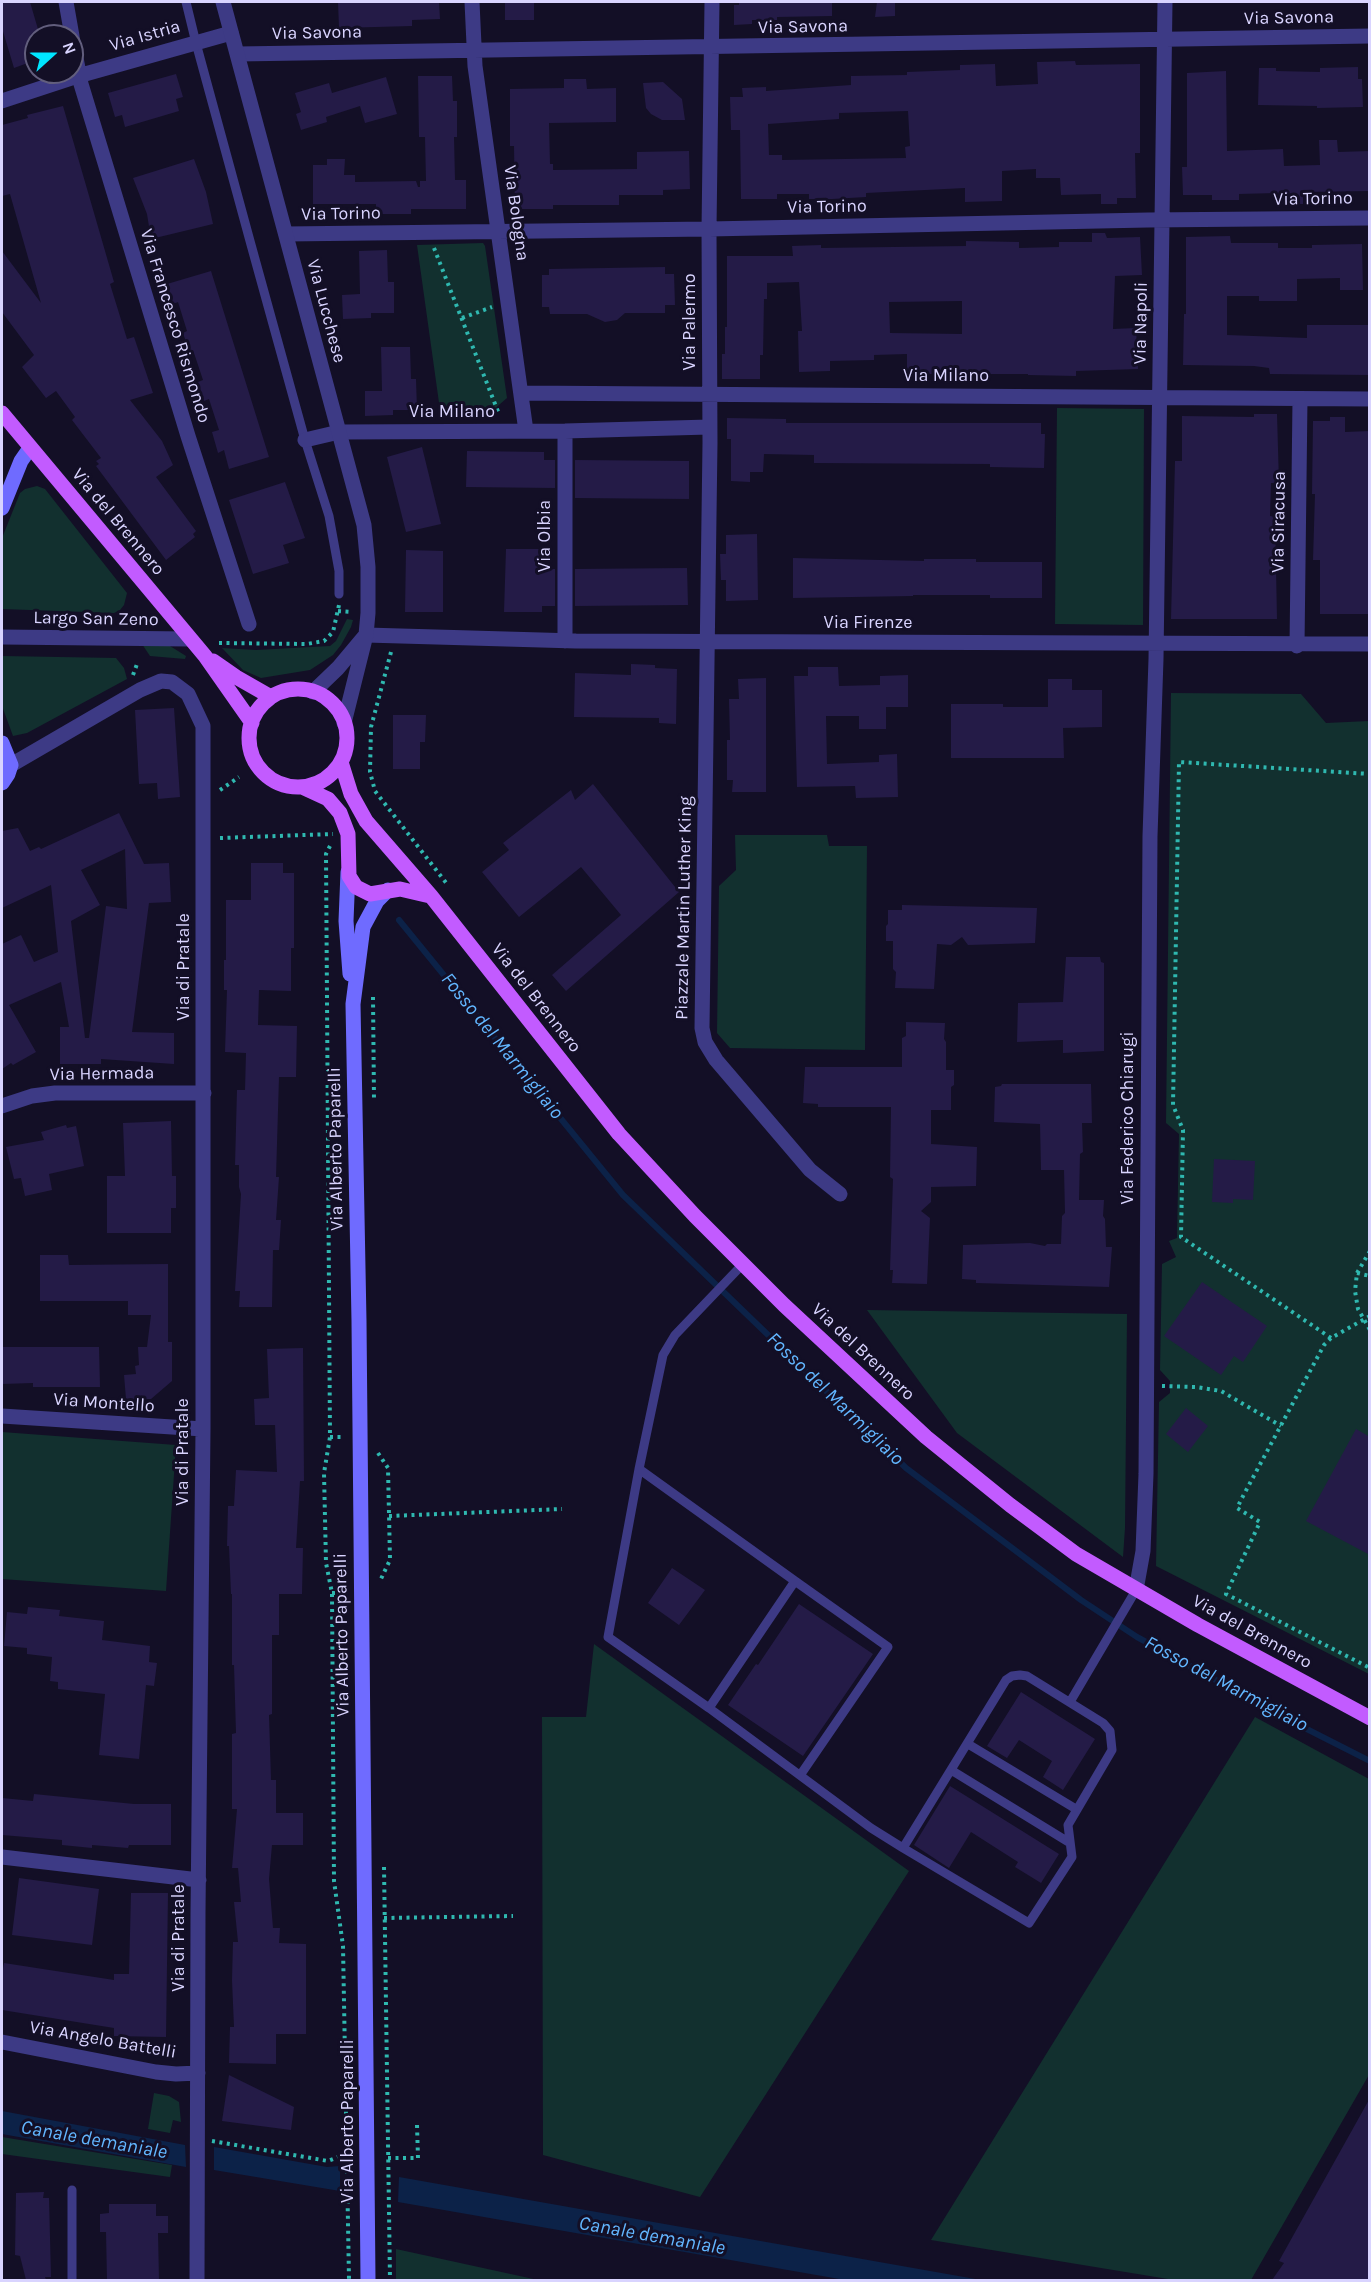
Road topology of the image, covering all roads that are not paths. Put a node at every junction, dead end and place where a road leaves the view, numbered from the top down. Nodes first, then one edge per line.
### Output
1 (66, 2) edge
2 (186, 2) edge
3 (223, 2) edge
4 (472, 2) edge
5 (712, 2) edge
6 (1165, 2) edge
7 (70, 24) edge
8 (231, 33) junction
9 (1370, 36) edge
10 (1165, 40) junction
11 (196, 43) junction
12 (711, 48) junction
13 (474, 51) junction
14 (238, 54) junction
15 (84, 74) edge
16 (54, 84) edge
17 (80, 84) edge
18 (2, 101) edge
19 (1370, 218) edge
20 (1162, 220) junction
21 (709, 229) junction
22 (499, 232) junction
23 (286, 234) junction
24 (521, 393) junction
25 (709, 393) junction
26 (1160, 397) junction
27 (1300, 399) junction
28 (1370, 399) edge
29 (2, 412) edge
30 (709, 428) junction
31 (526, 430) junction
32 (566, 431) junction
33 (339, 432) junction
34 (305, 440) junction
35 (30, 448) junction
36 (2, 508) edge
37 (339, 594) dead end
38 (249, 624) dead end
39 (366, 635) junction
40 (2, 637) edge
41 (189, 639) junction
42 (565, 641) junction
43 (706, 642) junction
44 (1156, 645) junction
45 (1370, 645) edge
46 (1297, 646) junction
47 (205, 656) junction
48 (313, 692) junction
49 (271, 697) junction
50 (252, 723) junction
51 (344, 723) junction
52 (2, 743) edge
53 (341, 762) junction
54 (11, 765) junction
55 (2, 783) edge
56 (302, 787) junction
57 (394, 855) junction
58 (348, 872) junction
59 (388, 890) junction
60 (431, 896) junction
61 (353, 990) junction
62 (204, 1093) junction
63 (2, 1106) edge
64 (840, 1194) dead end
65 (742, 1265) junction
66 (2, 1416) edge
67 (203, 1429) junction
68 (639, 1469) junction
69 (795, 1581) junction
70 (1136, 1590) junction
71 (1070, 1702) junction
72 (709, 1708) junction
73 (1370, 1718) edge
74 (968, 1744) junction
75 (951, 1770) junction
76 (801, 1774) junction
77 (1076, 1809) junction
78 (1070, 1843) junction
79 (903, 1848) junction
80 (2, 1857) edge
81 (199, 1880) junction
82 (2, 2042) edge
83 (198, 2073) junction
84 (72, 2190) dead end
85 (72, 2280) edge
86 (197, 2280) edge
87 (368, 2280) edge

1 - 7 street, Via Francesco Rismondo
2 - 11 lane
3 - 8 street, Via Lucchese
4 - 13 street, Via Bologna
5 - 12 street, Via Palermo
6 - 10 street, Via Napoli
8 - 11 street, Via Istria
8 - 14 street, Via Lucchese
9 - 10 street, Via Savona
10 - 12 street, Via Savona
10 - 20 street, Via Napoli
11 - 15 street, Via Istria
11 - 34 lane
12 - 13 street, Via Savona
12 - 21 street, Via Palermo
13 - 14 street, Via Savona
13 - 22 street, Via Bologna
14 - 23 street, Via Lucchese
16 - 18 street, Via Istria
17 - 38 street, Via Francesco Rismondo
19 - 20 street, Via Torino
20 - 21 street, Via Torino
20 - 26 street, Via Napoli
21 - 22 street, Via Torino
21 - 25 street, Via Palermo
22 - 23 street, Via Torino
22 - 24 street, Via Bologna
23 - 33 street, Via Lucchese
24 - 25 street, Via Milano
24 - 31 street, Via Bologna
25 - 26 street, Via Milano
25 - 30 street, Via Palermo
26 - 27 street, Via Milano
26 - 44 street, Via Napoli
27 - 28 street, Via Milano
27 - 46 street, Via Siracusa
29 - 35 main road, Via del Brennero
30 - 32 street, Via Milano
30 - 43 street, Via Palermo
31 - 32 street, Via Milano
31 - 33 street, Via Milano
32 - 42 street, Via Olbia
33 - 34 street, Via Milano
33 - 39 street, Via Lucchese
34 - 37 lane
35 - 36 main road
35 - 41 main road, Via del Brennero
39 - 42 street, Via Firenze
39 - 48 street
39 - 51 street, Via Lucchese
40 - 41 street, Largo San Zeno
41 - 47 main road, Via del Brennero
42 - 43 street, Via Firenze
43 - 44 street, Via Firenze
43 - 64 street, Piazzale Martin Luther King
44 - 46 street, Via Firenze
44 - 70 street, Via Federico Chiarugi
45 - 46 street, Via Firenze
47 - 49 main road, Via del Brennero
47 - 50 main road, Via del Brennero
48 - 49 main road
48 - 51 main road
49 - 50 main road
50 - 56 main road
51 - 53 main road
52 - 54 main road
53 - 56 main road
53 - 57 main road, Via del Brennero
54 - 55 main road
54 - 62 street, Via di Pratale
56 - 58 main road
57 - 59 main road
57 - 60 main road, Via del Brennero
58 - 59 main road
58 - 61 main road, Via Alberto Paparelli
59 - 60 main road
59 - 61 main road, Via Alberto Paparelli
60 - 65 main road, Via del Brennero
61 - 87 main road, Via Alberto Paparelli
62 - 63 street, Via Hermada
62 - 67 street, Via di Pratale
65 - 68 lane
65 - 70 main road, Via del Brennero
66 - 67 street, Via Montello
67 - 81 street, Via di Pratale
68 - 69 lane
68 - 72 lane
69 - 72 lane
69 - 76 lane
70 - 71 lane
70 - 73 main road, Via del Brennero
71 - 74 lane
71 - 77 lane
72 - 76 lane
74 - 75 lane
74 - 77 lane
75 - 78 lane
75 - 79 lane
76 - 79 lane
77 - 78 lane
78 - 79 lane
80 - 81 street
81 - 83 street, Via di Pratale
82 - 83 street, Via Angelo Battelli
83 - 86 street, Via di Pratale
84 - 85 lane

